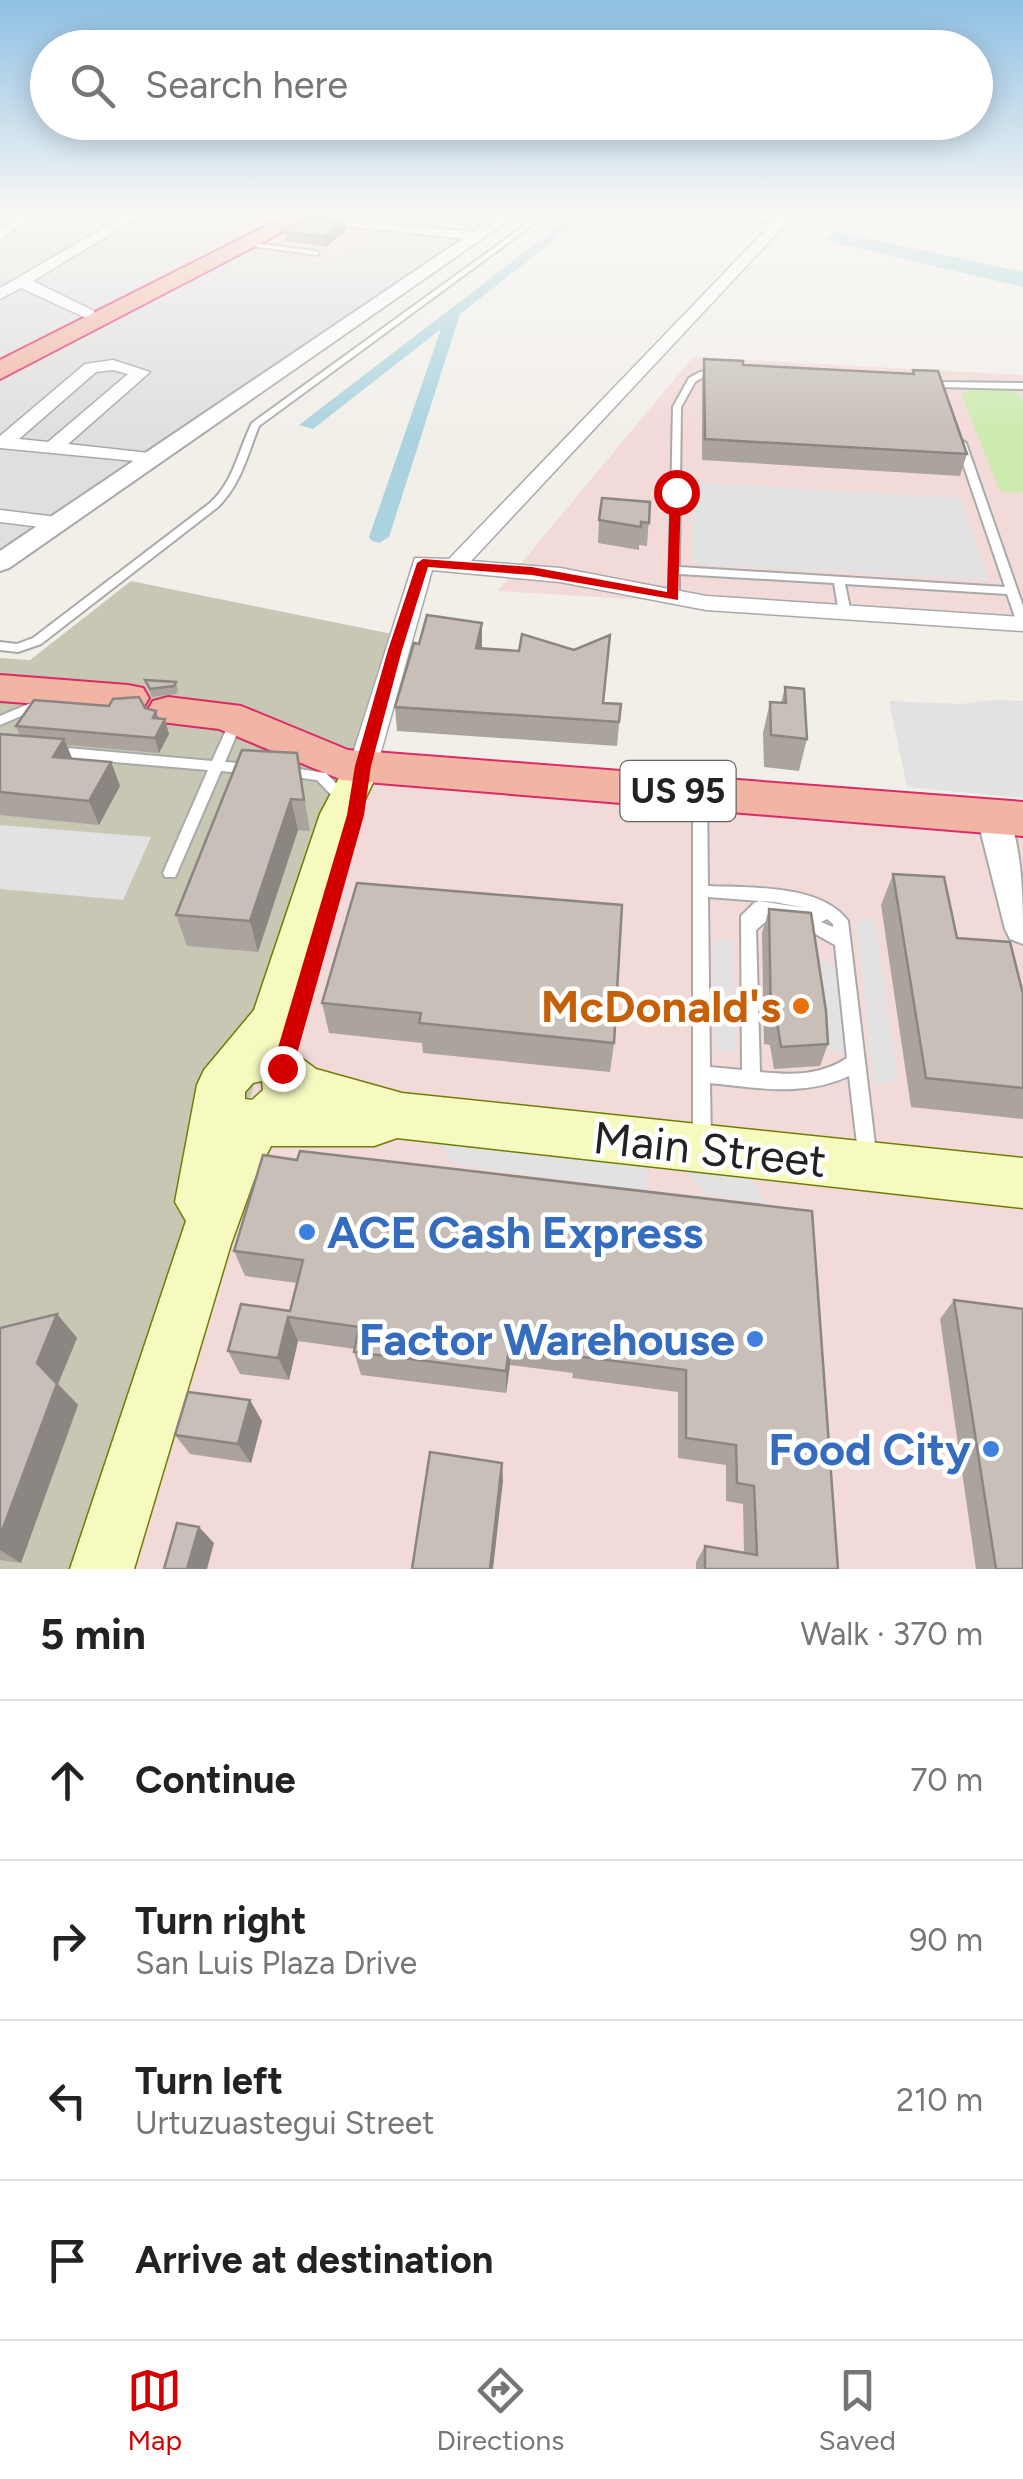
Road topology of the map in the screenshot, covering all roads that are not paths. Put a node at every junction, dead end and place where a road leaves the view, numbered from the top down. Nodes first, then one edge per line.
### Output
1 (30, 288) edge
2 (141, 288) edge
3 (161, 288) edge
4 (400, 288) edge
5 (443, 288) edge
6 (718, 288) edge
7 (88, 314) junction
8 (0, 360) edge
9 (0, 371) edge
10 (731, 373) edge
11 (921, 384) edge
12 (940, 385) junction
13 (1023, 386) edge
14 (946, 402) edge
15 (959, 438) edge
16 (1, 443) edge
17 (52, 448) junction
18 (150, 459) junction
19 (0, 516) edge
20 (58, 522) junction
21 (0, 562) edge
22 (455, 566) junction
23 (674, 570) junction
24 (839, 580) junction
25 (1012, 591) junction
26 (673, 597) junction
27 (845, 613) junction
28 (1023, 624) edge
29 (0, 646) edge
30 (20, 703) edge
31 (231, 733) junction
32 (39, 751) edge
33 (348, 777) junction
34 (700, 793) junction
35 (1008, 818) edge
36 (1016, 871) edge
37 (170, 873) dead end
38 (700, 891) junction
39 (1023, 928) edge
40 (842, 937) junction
41 (856, 1062) junction
42 (702, 1074) junction
43 (751, 1078) junction
44 (258, 1094) junction
45 (702, 1148) junction
46 (869, 1166) junction
47 (1023, 1184) edge
48 (102, 1569) edge

1 - 7 street
2 - 7 highway
3 - 9 highway
4 - 18 street
5 - 29 lane
6 - 22 street
7 - 8 highway
10 - 23 lane
11 - 12 lane
12 - 13 lane
12 - 14 lane
15 - 25 lane
16 - 17 street
16 - 17 street
17 - 18 street
18 - 20 street
19 - 20 street
20 - 21 street
22 - 26 street
22 - 33 street
23 - 24 lane
23 - 26 lane
24 - 25 lane
24 - 27 lane
25 - 28 lane
26 - 27 street
27 - 28 street
30 - 31 highway, US 95
31 - 32 lane
31 - 33 highway, US 95
31 - 37 lane
33 - 34 highway, US 95
33 - 44 main road
34 - 35 highway, US 95
34 - 38 lane
35 - 36 street
36 - 39 street
38 - 40 lane
38 - 42 lane
40 - 41 lane
40 - 43 lane
41 - 43 lane
41 - 46 lane
42 - 43 lane
42 - 45 lane
44 - 45 main road, Main Street
44 - 48 main road
45 - 46 main road, Main Street
46 - 47 main road, Main Street

